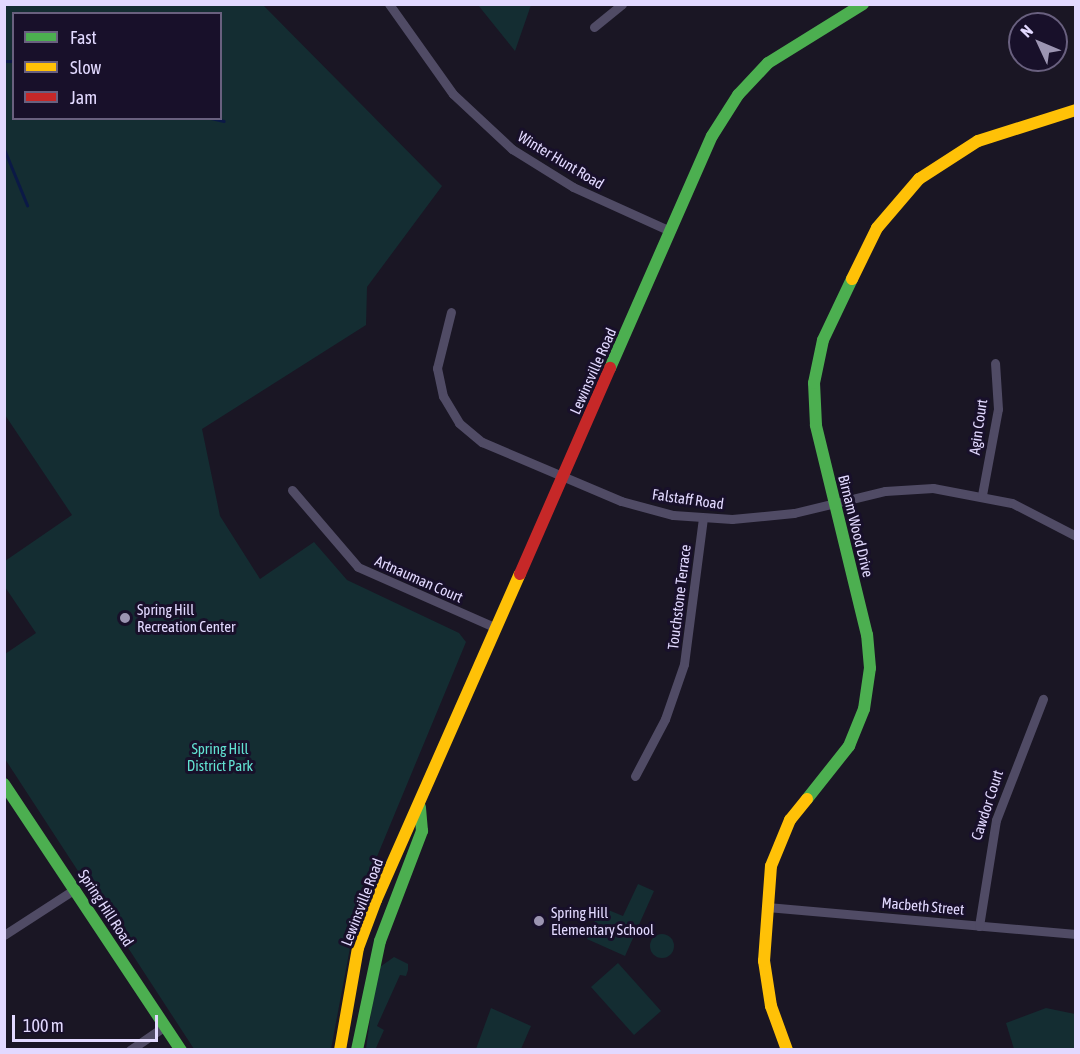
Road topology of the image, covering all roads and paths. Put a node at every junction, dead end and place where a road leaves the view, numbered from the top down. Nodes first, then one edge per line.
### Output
1 (389, 4) edge
2 (622, 4) edge
3 (862, 4) edge
4 (594, 27) dead end
5 (1076, 110) edge
6 (670, 231) junction
7 (451, 312) dead end
8 (995, 363) dead end
9 (562, 476) junction
10 (292, 490) dead end
11 (982, 495) junction
12 (835, 502) junction
13 (703, 518) junction
14 (1076, 536) edge
15 (496, 628) junction
16 (1042, 699) dead end
17 (635, 776) dead end
18 (4, 784) edge
19 (420, 806) junction
20 (75, 889) junction
21 (767, 907) junction
22 (368, 920) junction
23 (978, 926) junction
24 (4, 934) edge
25 (1076, 934) edge
26 (380, 941) junction
27 (165, 1026) junction
28 (343, 1029) junction
29 (130, 1050) edge
30 (181, 1050) edge
31 (340, 1050) edge
32 (350, 1050) edge
33 (357, 1050) edge
34 (788, 1050) edge

1 - 6 street, Winter Hunt Road
2 - 4 street
3 - 6 main road, Lewinsville Road
5 - 12 main road, Birnam Wood Drive
6 - 9 main road, Lewinsville Road
7 - 9 street, Falstaff Road
8 - 11 street, Agin Court
9 - 13 street, Falstaff Road
9 - 15 main road, Lewinsville Road
10 - 15 street, Artnauman Court
11 - 12 street, Falstaff Road
11 - 14 street, Falstaff Road
12 - 13 street, Falstaff Road
12 - 21 main road, Birnam Wood Drive
13 - 17 street, Touchstone Terrace
15 - 19 main road, Lewinsville Road
16 - 23 street, Cawdor Court
18 - 20 main road, Spring Hill Road
19 - 22 main road, Lewinsville Road
19 - 26 main road, Lewinsville Road
20 - 24 street
20 - 27 main road, Spring Hill Road
21 - 23 street, Macbeth Street
21 - 34 main road, Birnam Wood Drive
22 - 26 main road
22 - 28 main road, Lewinsville Road
23 - 25 street, Macbeth Street
26 - 33 main road, Lewinsville Road
27 - 29 street
27 - 30 main road, Spring Hill Road
28 - 31 main road, Lewinsville Road
28 - 32 main road

